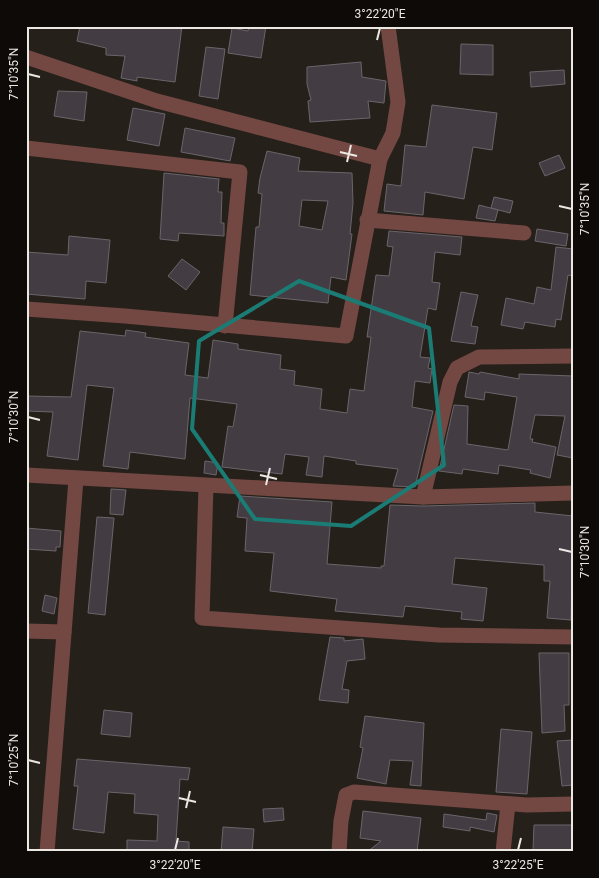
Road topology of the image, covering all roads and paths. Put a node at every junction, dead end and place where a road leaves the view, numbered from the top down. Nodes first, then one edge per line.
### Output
1 (388, 26) edge
2 (26, 57) edge
3 (26, 148) edge
4 (380, 159) junction
5 (367, 220) junction
6 (524, 233) dead end
7 (26, 310) edge
8 (225, 326) junction
9 (573, 356) edge
10 (26, 475) edge
11 (76, 479) junction
12 (206, 486) junction
13 (573, 494) edge
14 (423, 497) junction
15 (26, 631) edge
16 (64, 632) junction
17 (573, 636) edge
18 (508, 804) junction
19 (573, 804) edge
20 (47, 852) edge
21 (340, 852) edge
22 (503, 852) edge

1 - 4 street
2 - 4 street
3 - 8 street
4 - 5 street
5 - 6 street
5 - 8 street
7 - 8 street
9 - 14 street
10 - 11 street
11 - 12 street
11 - 16 street
12 - 14 street
12 - 17 street
13 - 14 street
15 - 16 street
16 - 20 street
18 - 19 street
18 - 21 street
18 - 22 street

